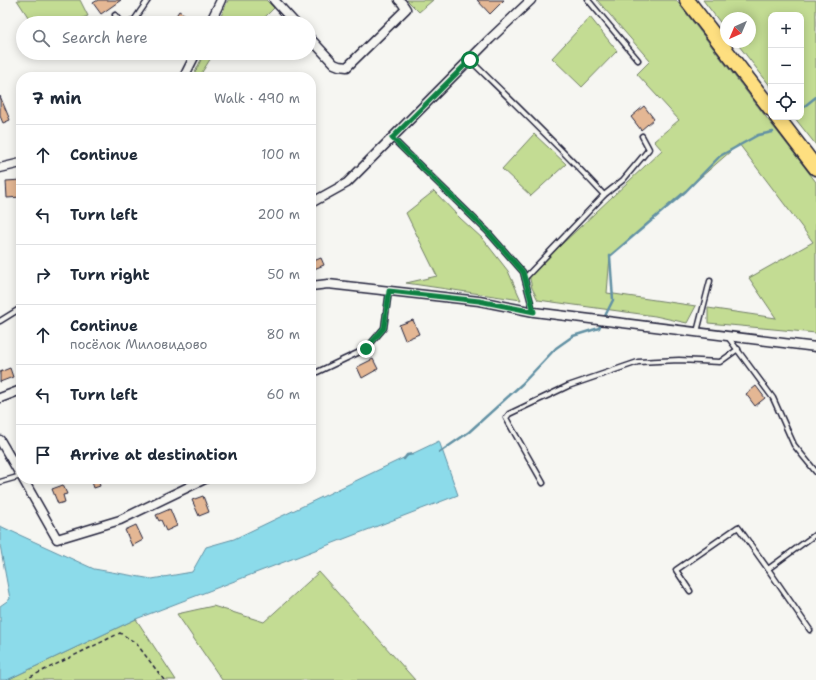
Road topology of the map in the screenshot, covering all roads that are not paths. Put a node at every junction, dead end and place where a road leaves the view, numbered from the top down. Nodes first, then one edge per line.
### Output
1 (148, 0) edge
2 (221, 0) edge
3 (274, 0) edge
4 (399, 0) edge
5 (531, 0) edge
6 (588, 0) edge
7 (687, 0) edge
8 (138, 16) edge
9 (213, 16) edge
10 (289, 16) edge
11 (316, 45) edge
12 (192, 60) edge
13 (470, 60) junction
14 (638, 60) dead end
15 (186, 72) edge
16 (768, 104) edge
17 (779, 120) edge
18 (642, 136) dead end
19 (392, 138) junction
20 (16, 164) edge
21 (0, 168) edge
22 (816, 168) edge
23 (604, 195) junction
24 (316, 200) edge
25 (524, 278) junction
26 (710, 281) dead end
27 (316, 285) edge
28 (389, 291) junction
29 (16, 311) edge
30 (534, 312) junction
31 (0, 320) edge
32 (696, 332) junction
33 (728, 336) junction
34 (816, 347) edge
35 (738, 349) junction
36 (316, 373) edge
37 (16, 392) edge
38 (0, 398) edge
39 (0, 440) edge
40 (16, 467) edge
41 (816, 472) edge
42 (16, 477) edge
43 (0, 482) edge
44 (543, 483) dead end
45 (25, 484) edge
46 (195, 484) edge
47 (816, 534) edge
48 (768, 569) junction
49 (690, 591) dead end
50 (810, 630) dead end

1 - 8 lane
2 - 9 street
3 - 10 street
4 - 11 street
5 - 13 street
6 - 14 lane
7 - 16 highway
12 - 15 street
13 - 19 street
13 - 23 lane
17 - 22 highway
18 - 23 lane
19 - 24 street
19 - 25 lane
20 - 21 street
23 - 25 lane
25 - 30 lane
26 - 32 lane
27 - 28 street
28 - 30 street
28 - 36 lane
29 - 31 lane
30 - 32 street
32 - 33 street
33 - 34 street
33 - 35 lane
35 - 41 lane
35 - 44 lane
37 - 38 street
39 - 40 street
42 - 43 lane
45 - 46 street
47 - 48 lane
48 - 49 lane
48 - 50 lane

